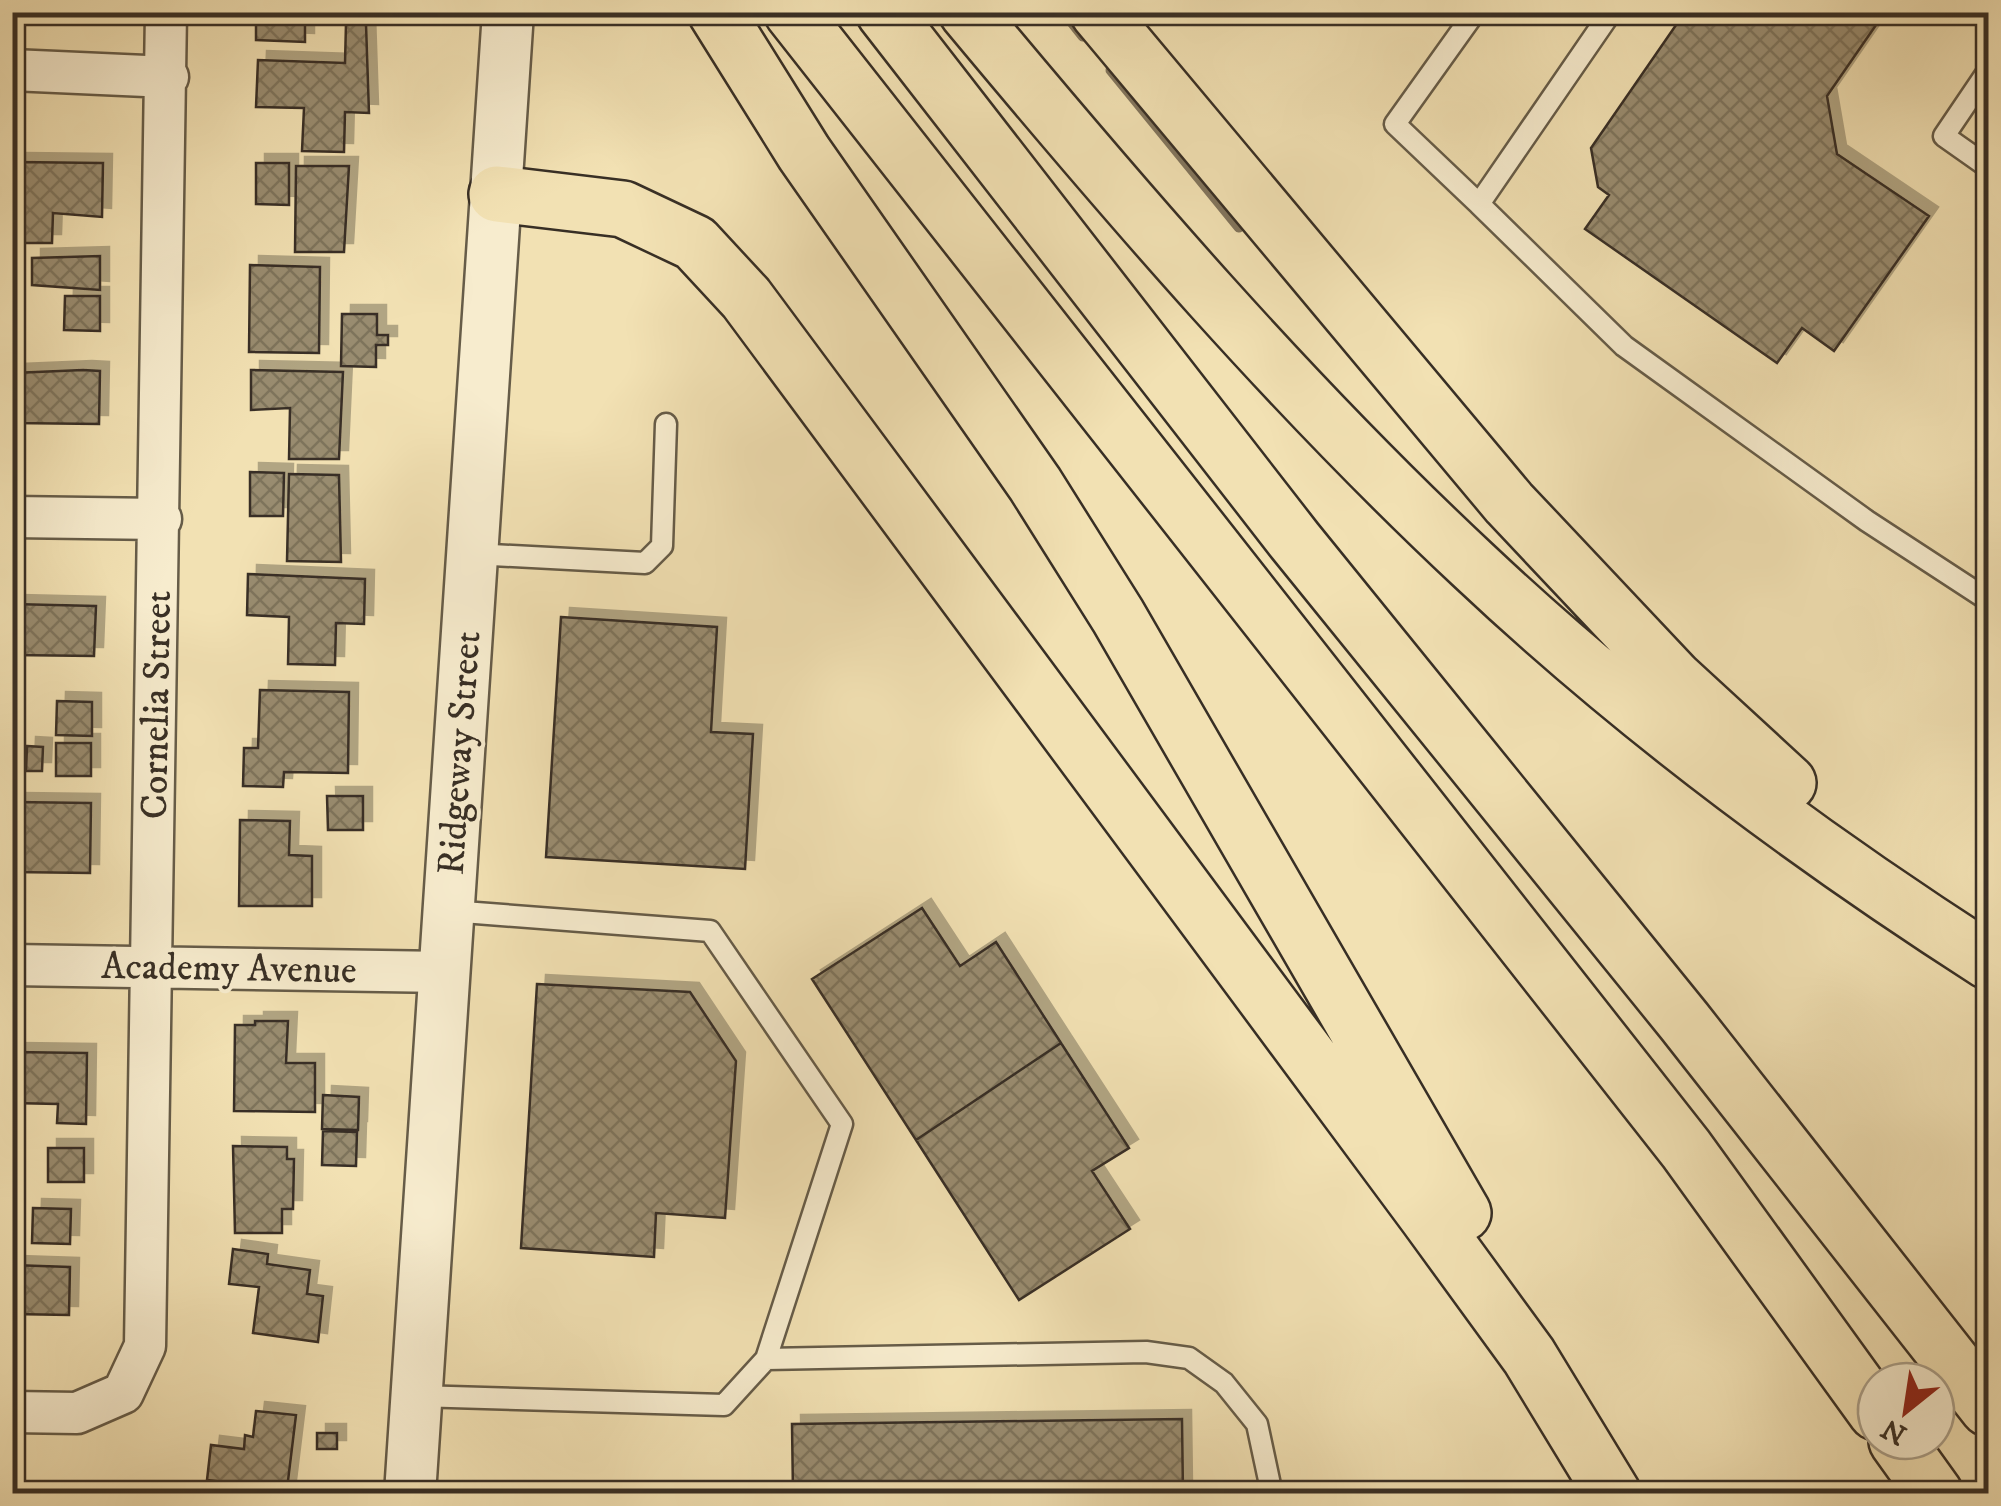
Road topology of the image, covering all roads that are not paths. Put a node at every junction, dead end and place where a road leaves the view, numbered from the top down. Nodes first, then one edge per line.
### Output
1 (166, 12) edge
2 (508, 12) edge
3 (716, 12) edge
4 (792, 12) edge
5 (884, 12) edge
6 (967, 12) edge
7 (1098, 12) edge
8 (1476, 12) edge
9 (1611, 12) edge
10 (12, 70) edge
11 (1988, 71) edge
12 (168, 77) junction
13 (1988, 167) edge
14 (497, 194) junction
15 (1479, 204) junction
16 (666, 424) dead end
17 (12, 516) edge
18 (160, 520) junction
19 (473, 554) junction
20 (1988, 600) edge
21 (450, 911) junction
22 (1911, 911) junction
23 (1988, 960) edge
24 (12, 965) edge
25 (151, 968) junction
26 (444, 972) junction
27 (1529, 1356) junction
28 (766, 1359) junction
29 (1856, 1384) edge
30 (416, 1396) junction
31 (1988, 1408) edge
32 (12, 1412) edge
33 (1911, 1461) edge
34 (410, 1494) edge
35 (1272, 1494) edge
36 (1614, 1494) edge
37 (1935, 1494) edge

1 - 12 street, Cornelia Street
2 - 14 street, Ridgeway Street
3 - 27 highway
4 - 29 highway
5 - 31 highway
6 - 22 highway
7 - 22 highway
8 - 15 lane
9 - 15 lane
10 - 12 street
11 - 13 lane
12 - 18 street, Cornelia Street
14 - 19 street, Ridgeway Street
14 - 27 highway
15 - 20 lane
16 - 19 lane
17 - 18 street
18 - 25 street, Cornelia Street
19 - 21 street, Ridgeway Street
21 - 26 street, Ridgeway Street
21 - 28 lane
22 - 23 highway
24 - 25 street, Academy Avenue
25 - 26 street, Academy Avenue
25 - 32 street, Cornelia Street
26 - 30 street, Ridgeway Street
27 - 36 highway
28 - 30 lane
28 - 35 lane
30 - 34 street, Ridgeway Street
33 - 37 highway

